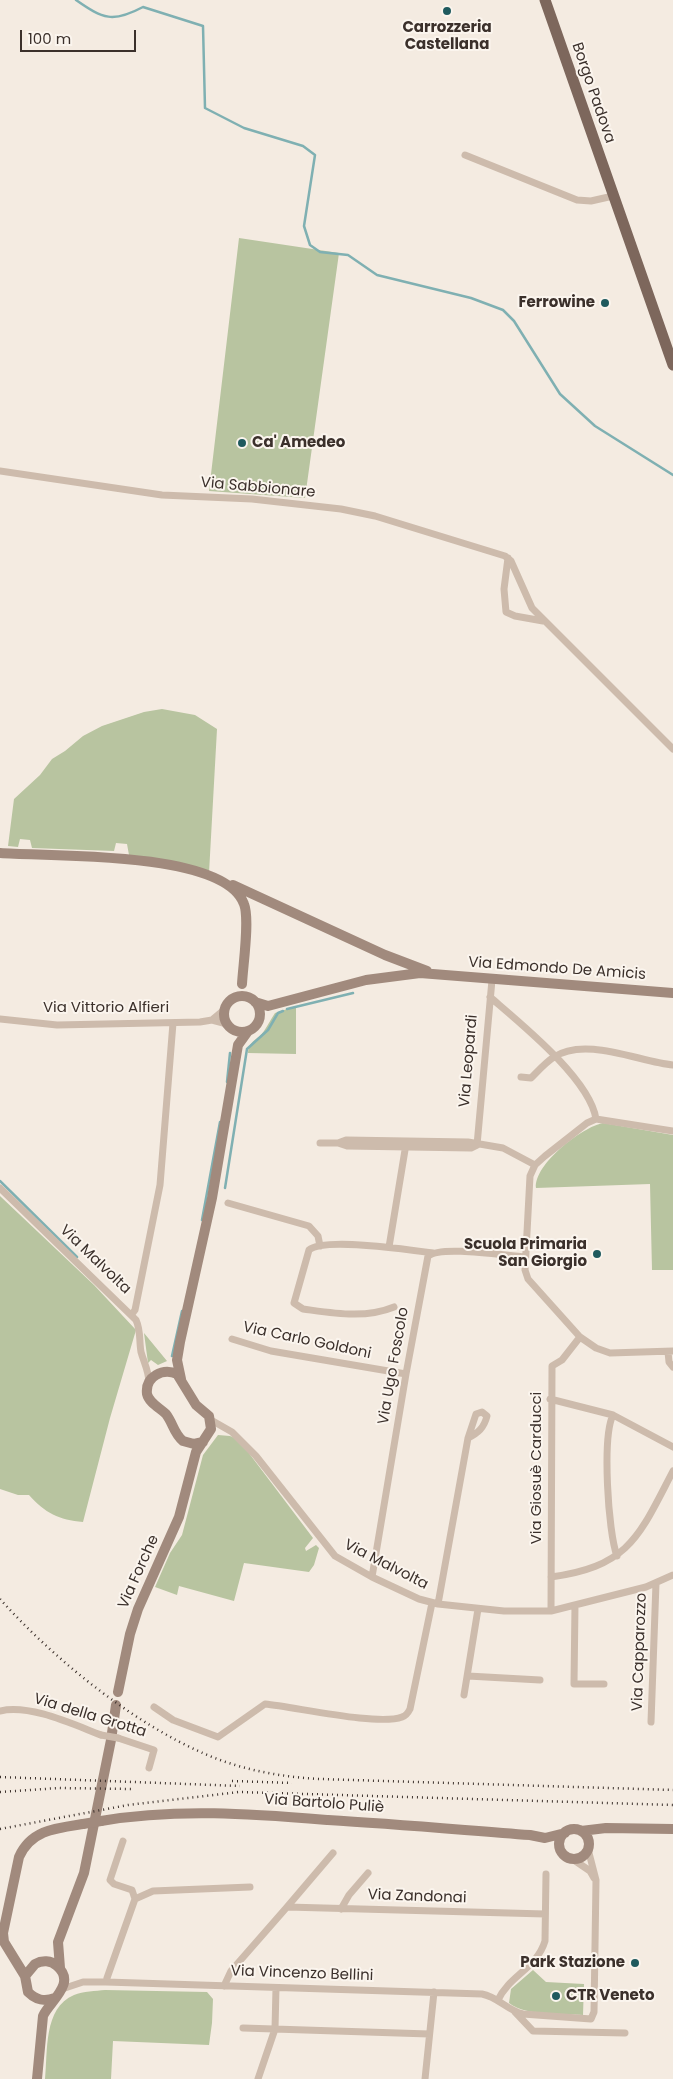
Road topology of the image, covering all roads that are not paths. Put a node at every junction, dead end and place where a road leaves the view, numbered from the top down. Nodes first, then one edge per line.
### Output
1 (545, 0) edge
2 (465, 155) dead end
3 (613, 196) junction
4 (673, 365) edge
5 (0, 471) edge
6 (508, 558) junction
7 (543, 621) junction
8 (673, 749) edge
9 (0, 853) edge
10 (221, 882) junction
11 (266, 901) junction
12 (246, 913) junction
13 (244, 940) junction
14 (385, 954) junction
15 (439, 974) junction
16 (390, 976) junction
17 (492, 980) junction
18 (242, 984) junction
19 (673, 993) edge
20 (234, 997) junction
21 (490, 997) junction
22 (253, 1000) junction
23 (268, 1006) junction
24 (224, 1010) junction
25 (0, 1019) edge
26 (259, 1019) junction
27 (212, 1020) junction
28 (173, 1023) junction
29 (228, 1026) junction
30 (248, 1030) junction
31 (238, 1045) junction
32 (555, 1056) junction
33 (673, 1065) edge
34 (521, 1077) dead end
35 (596, 1119) junction
36 (673, 1131) edge
37 (320, 1143) dead end
38 (406, 1144) junction
39 (476, 1145) junction
40 (535, 1165) junction
41 (0, 1188) edge
42 (228, 1203) dead end
43 (320, 1246) junction
44 (389, 1247) junction
45 (432, 1253) junction
46 (526, 1257) junction
47 (394, 1308) dead end
48 (132, 1314) junction
49 (580, 1337) junction
50 (232, 1339) dead end
51 (670, 1351) edge
52 (177, 1360) junction
53 (146, 1365) junction
54 (673, 1367) edge
55 (164, 1372) junction
56 (406, 1374) junction
57 (181, 1379) junction
58 (149, 1383) junction
59 (550, 1399) junction
60 (613, 1415) junction
61 (211, 1420) junction
62 (228, 1430) junction
63 (468, 1438) dead end
64 (206, 1439) junction
65 (185, 1442) junction
66 (673, 1447) edge
67 (191, 1465) junction
68 (673, 1471) edge
69 (617, 1556) junction
70 (673, 1575) edge
71 (372, 1577) junction
72 (551, 1577) junction
73 (656, 1582) junction
74 (435, 1604) junction
75 (575, 1606) junction
76 (478, 1609) junction
77 (551, 1611) junction
78 (468, 1676) junction
79 (540, 1680) dead end
80 (604, 1684) dead end
81 (118, 1692) dead end
82 (464, 1695) dead end
83 (116, 1704) dead end
84 (154, 1707) dead end
85 (0, 1710) edge
86 (651, 1722) dead end
87 (114, 1737) junction
88 (149, 1768) dead end
89 (606, 1828) junction
90 (673, 1829) edge
91 (581, 1831) junction
92 (565, 1833) junction
93 (545, 1838) junction
94 (123, 1841) dead end
95 (588, 1846) junction
96 (561, 1849) junction
97 (333, 1853) dead end
98 (571, 1858) junction
99 (368, 1873) dead end
100 (546, 1874) dead end
101 (596, 1880) junction
102 (250, 1887) dead end
103 (136, 1900) junction
104 (287, 1907) junction
105 (341, 1909) junction
106 (545, 1914) junction
107 (58, 1942) junction
108 (17, 1960) junction
109 (37, 1963) junction
110 (62, 1971) junction
111 (25, 1976) junction
112 (107, 1978) dead end
113 (83, 1982) junction
114 (224, 1986) junction
115 (276, 1988) junction
116 (62, 1989) junction
117 (434, 1992) junction
118 (32, 1996) junction
119 (55, 1998) junction
120 (498, 2000) junction
121 (515, 2012) junction
122 (41, 2024) junction
123 (243, 2028) dead end
124 (275, 2029) junction
125 (625, 2033) dead end
126 (429, 2034) junction
127 (37, 2079) edge
128 (258, 2079) edge
129 (425, 2079) edge

1 - 3 main road, Borgo Padova
2 - 3 street
3 - 4 main road, Borgo Padova
5 - 6 street, Via Sabbionare
6 - 7 street
6 - 7 street
7 - 8 street
9 - 10 street, Via Edmondo De Amicis
10 - 11 street, Via Edmondo De Amicis
10 - 12 street
10 - 13 street
11 - 12 street
11 - 14 street, Via Edmondo De Amicis
12 - 13 street
13 - 18 street
14 - 15 street, Via Edmondo De Amicis
14 - 16 street
15 - 16 street, Via Edmondo De Amicis
15 - 17 street, Via Edmondo De Amicis
16 - 23 street
17 - 19 street, Via Edmondo De Amicis
17 - 21 street, Via Leopardi
18 - 20 street
18 - 22 street
20 - 22 street
20 - 24 street
21 - 32 street
21 - 39 street, Via Leopardi
22 - 23 street
22 - 26 street
23 - 26 street
24 - 27 street
24 - 29 street
25 - 28 street, Via Vittorio Alfieri
26 - 30 street
27 - 28 street, Via Vittorio Alfieri
27 - 29 street, Via Vittorio Alfieri
28 - 48 street
29 - 30 street
29 - 31 street
30 - 31 street
31 - 52 street
32 - 33 street
32 - 34 street
32 - 35 street
35 - 36 street
35 - 40 street
37 - 38 street
38 - 39 street
38 - 44 street
39 - 40 street
40 - 46 street
41 - 48 street, Via Malvolta
42 - 43 street
43 - 44 street
43 - 47 street
44 - 45 street
45 - 46 street
45 - 56 street, Via Ugo Foscolo
46 - 49 street
48 - 53 street, Via Malvolta
49 - 51 street
49 - 59 street, Via Giosuè Carducci
50 - 56 street, Via Carlo Goldoni
51 - 54 street
52 - 55 street
52 - 57 street
53 - 55 street
53 - 58 street, Via Malvolta
55 - 57 street
55 - 58 street
56 - 71 street, Via Ugo Foscolo
57 - 61 street
58 - 65 street
59 - 60 street
59 - 72 street, Via Giosuè Carducci
60 - 66 street
60 - 69 street
61 - 62 street, Via Malvolta
61 - 64 street
62 - 64 street
62 - 71 street, Via Malvolta
63 - 74 street
64 - 65 street
64 - 67 street, Via Forche
65 - 67 street, Via Forche
67 - 81 street, Via Forche
68 - 69 street
69 - 72 street
70 - 73 street, Via Malvolta
71 - 74 street, Via Malvolta
72 - 77 street, Via Giosuè Carducci
73 - 75 street, Via Malvolta
73 - 86 street, Via Capparozzo
74 - 76 street, Via Malvolta
74 - 84 street
75 - 77 street, Via Malvolta
75 - 80 street
76 - 77 street, Via Malvolta
76 - 78 street
78 - 79 street
78 - 82 street
83 - 87 street
85 - 87 street, Via della Grotta, bridge
87 - 88 street, Via della Grotta
87 - 107 street
89 - 90 street
89 - 91 street
89 - 95 street
91 - 92 street
91 - 95 street
92 - 93 street, Via Bartolo Puliè
92 - 96 street
93 - 96 street, Via Bartolo Puliè
93 - 108 street, Via Bartolo Puliè, bridge
94 - 103 street
95 - 98 street
95 - 101 street
96 - 98 street
97 - 104 street
98 - 101 street
99 - 105 street
100 - 106 street
101 - 121 street
102 - 103 street
103 - 112 street
104 - 105 street, Via Zandonai
104 - 114 street
105 - 106 street, Via Zandonai
106 - 120 street
107 - 109 street
107 - 110 street
108 - 109 street
108 - 111 street, Via Bartolo Puliè
109 - 110 street
109 - 111 street
110 - 113 street, Via Vincenzo Bellini
110 - 116 street
111 - 118 street
113 - 114 street, Via Vincenzo Bellini
113 - 116 street, Via Vincenzo Bellini
114 - 115 street, Via Vincenzo Bellini
115 - 117 street, Via Vincenzo Bellini
115 - 124 street
116 - 119 street
117 - 120 street, Via Vincenzo Bellini
117 - 126 street
118 - 119 street
118 - 122 street
119 - 122 street
120 - 121 street, Via Vincenzo Bellini
121 - 125 street, Via Vincenzo Bellini
122 - 127 street
123 - 124 street
124 - 126 street
124 - 128 street
126 - 129 street

